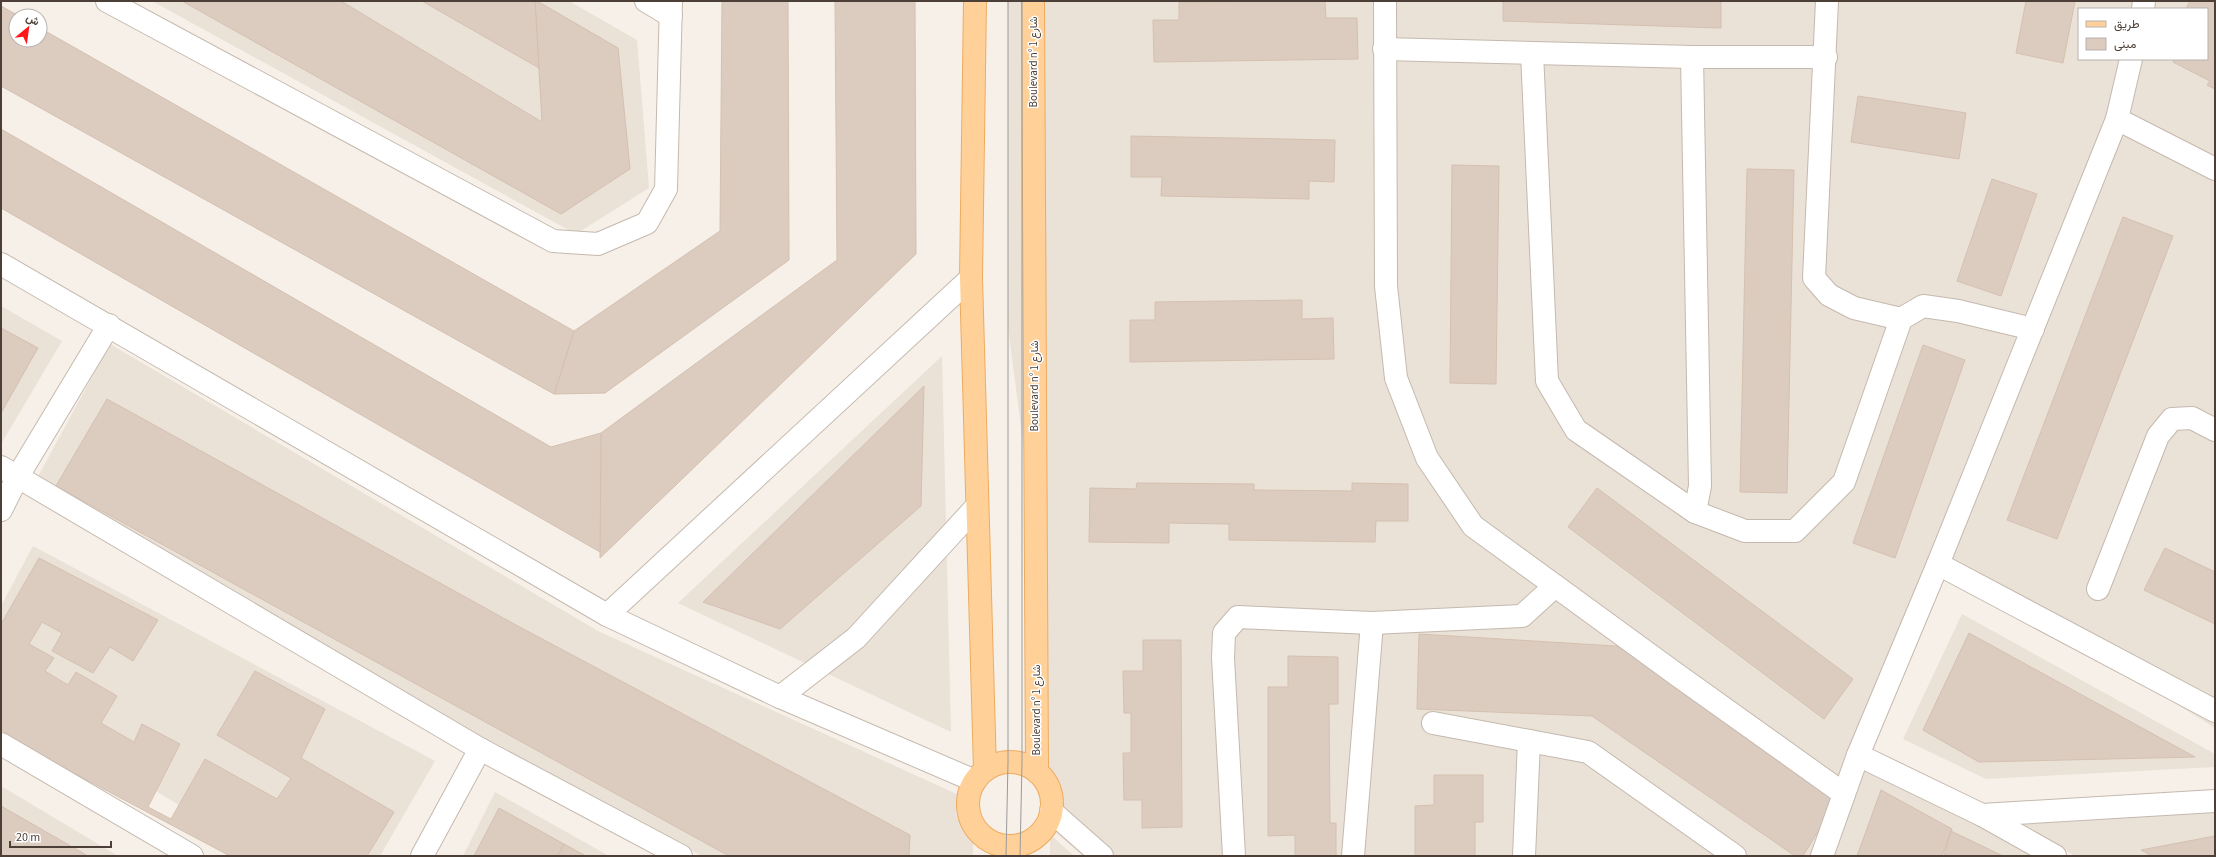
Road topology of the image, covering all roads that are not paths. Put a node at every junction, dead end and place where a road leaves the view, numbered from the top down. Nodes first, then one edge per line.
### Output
1 (107, 1) edge
2 (646, 1) edge
3 (975, 1) edge
4 (1033, 1) edge
5 (1385, 1) edge
6 (1827, 1) edge
7 (671, 8) edge
8 (1384, 49) junction
9 (1532, 53) junction
10 (1692, 57) junction
11 (1826, 57) junction
12 (2131, 60) edge
13 (2117, 119) junction
14 (2215, 169) edge
15 (1, 264) edge
16 (971, 278) junction
17 (1901, 319) junction
18 (109, 325) junction
19 (2033, 329) junction
20 (2215, 430) edge
21 (10, 472) edge
22 (978, 506) junction
23 (1, 510) edge
24 (1695, 512) junction
25 (1938, 564) junction
26 (1555, 586) junction
27 (2098, 589) dead end
28 (607, 615) junction
29 (1372, 623) junction
30 (780, 697) junction
31 (2215, 711) edge
32 (1433, 723) dead end
33 (1529, 741) junction
34 (1, 744) edge
35 (480, 749) junction
36 (1858, 755) junction
37 (1037, 772) junction
38 (980, 775) junction
39 (1844, 794) junction
40 (2215, 801) edge
41 (1051, 812) junction
42 (1982, 815) junction
43 (1038, 846) edge
44 (986, 848) edge
45 (192, 856) edge
46 (422, 856) edge
47 (681, 856) edge
48 (1102, 856) edge
49 (1234, 856) edge
50 (1352, 856) edge
51 (1524, 856) edge
52 (1735, 856) edge
53 (1822, 856) edge
54 (2056, 856) edge

1 - 7 street
2 - 7 street
3 - 16 main road
4 - 37 main road, Boulevard n° شارع 1
5 - 8 street
6 - 11 street
8 - 9 street
8 - 26 street
9 - 10 street
9 - 24 street
10 - 11 street
10 - 24 street
11 - 17 street
12 - 13 street
13 - 14 street
13 - 19 street
15 - 18 street
16 - 22 main road
16 - 28 street
17 - 19 street
17 - 24 street
18 - 21 street
18 - 28 street
19 - 25 street
20 - 27 street
21 - 23 street
21 - 35 street
22 - 30 street
22 - 38 main road
25 - 31 street
25 - 36 street
26 - 29 street
26 - 39 street
28 - 30 street
29 - 49 street
29 - 50 street
30 - 38 street
32 - 33 street
33 - 51 street
33 - 52 street
34 - 45 street
35 - 46 street
35 - 47 street
36 - 39 street
36 - 42 street
37 - 38 main road
37 - 41 main road
38 - 44 main road
39 - 53 street
40 - 42 street
41 - 43 main road
41 - 48 street
42 - 54 street
43 - 44 main road

